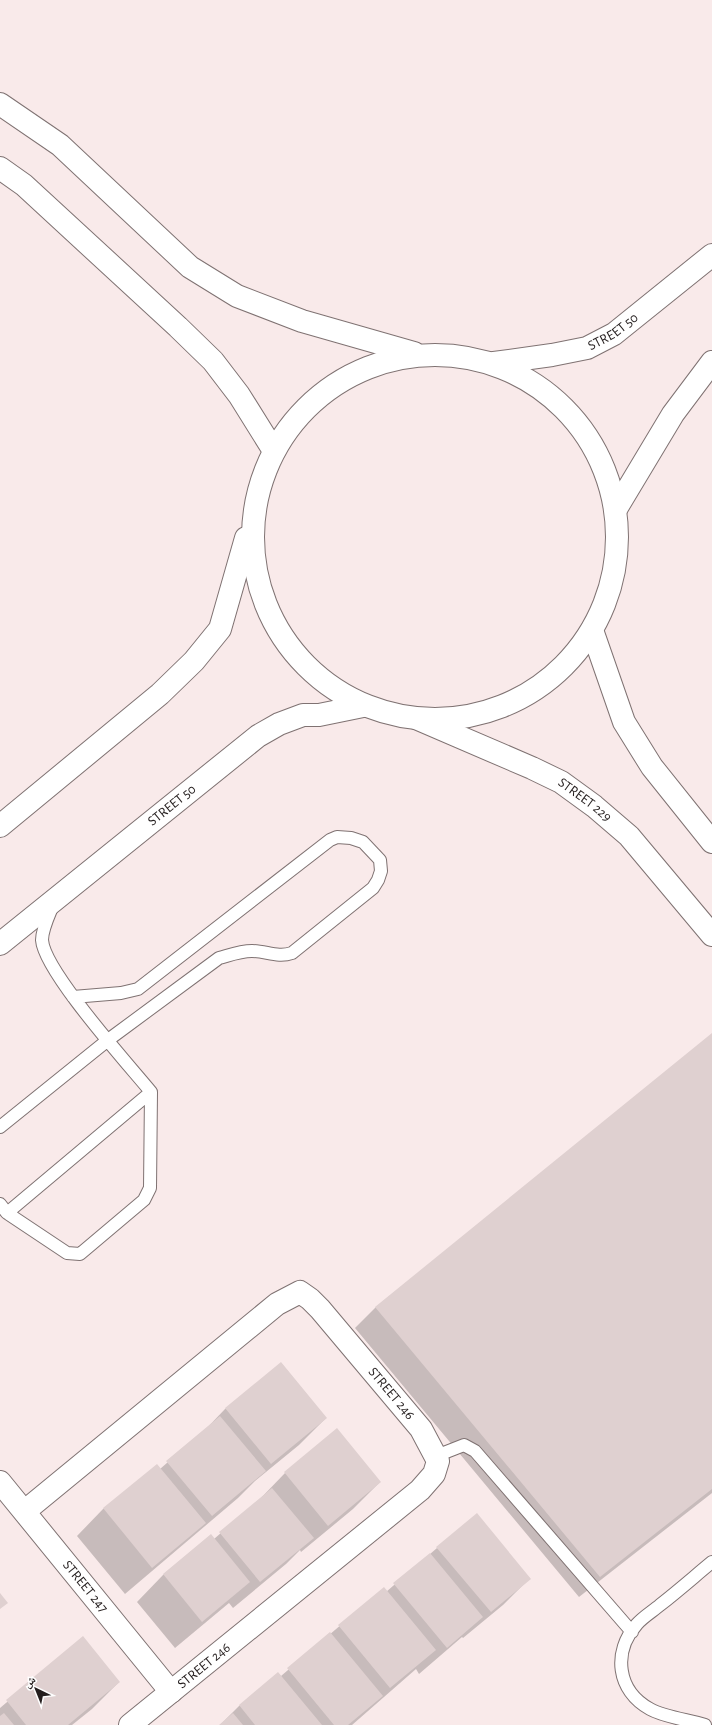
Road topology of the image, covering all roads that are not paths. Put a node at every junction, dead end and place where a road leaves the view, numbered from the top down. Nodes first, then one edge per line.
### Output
1 (4, 105) edge
2 (0, 168) edge
3 (0, 179) edge
4 (24, 185) junction
5 (712, 255) edge
6 (419, 355) junction
7 (712, 362) edge
8 (494, 363) junction
9 (274, 451) junction
10 (255, 502) junction
11 (616, 509) junction
12 (592, 630) junction
13 (363, 706) junction
14 (418, 719) junction
15 (0, 826) edge
16 (712, 842) edge
17 (56, 898) junction
18 (712, 935) edge
19 (0, 944) edge
20 (73, 997) junction
21 (108, 1040) junction
22 (151, 1092) junction
23 (0, 1127) edge
24 (4, 1208) edge
25 (436, 1456) junction
26 (0, 1482) edge
27 (25, 1511) junction
28 (712, 1562) edge
29 (632, 1632) junction
30 (171, 1692) junction
31 (130, 1725) edge
32 (705, 1725) edge

1 - 6 main road
2 - 4 main road
3 - 4 lane
4 - 9 main road
5 - 8 main road, STREET 50
6 - 8 main road
6 - 9 main road
7 - 11 main road
8 - 11 main road
9 - 10 main road
10 - 13 main road
10 - 15 main road
11 - 12 main road
12 - 14 main road
12 - 16 main road
13 - 14 main road
13 - 17 main road, STREET 50
14 - 18 main road, STREET 229
17 - 19 main road, STREET 50
17 - 20 lane
20 - 21 lane
20 - 21 lane
21 - 22 lane
21 - 23 lane
22 - 24 lane
22 - 24 lane
25 - 27 main road, STREET 246
25 - 29 lane
25 - 30 main road, STREET 246
26 - 27 main road, STREET 247
27 - 30 main road, STREET 247
28 - 29 lane
29 - 32 lane
30 - 31 main road, STREET 246

